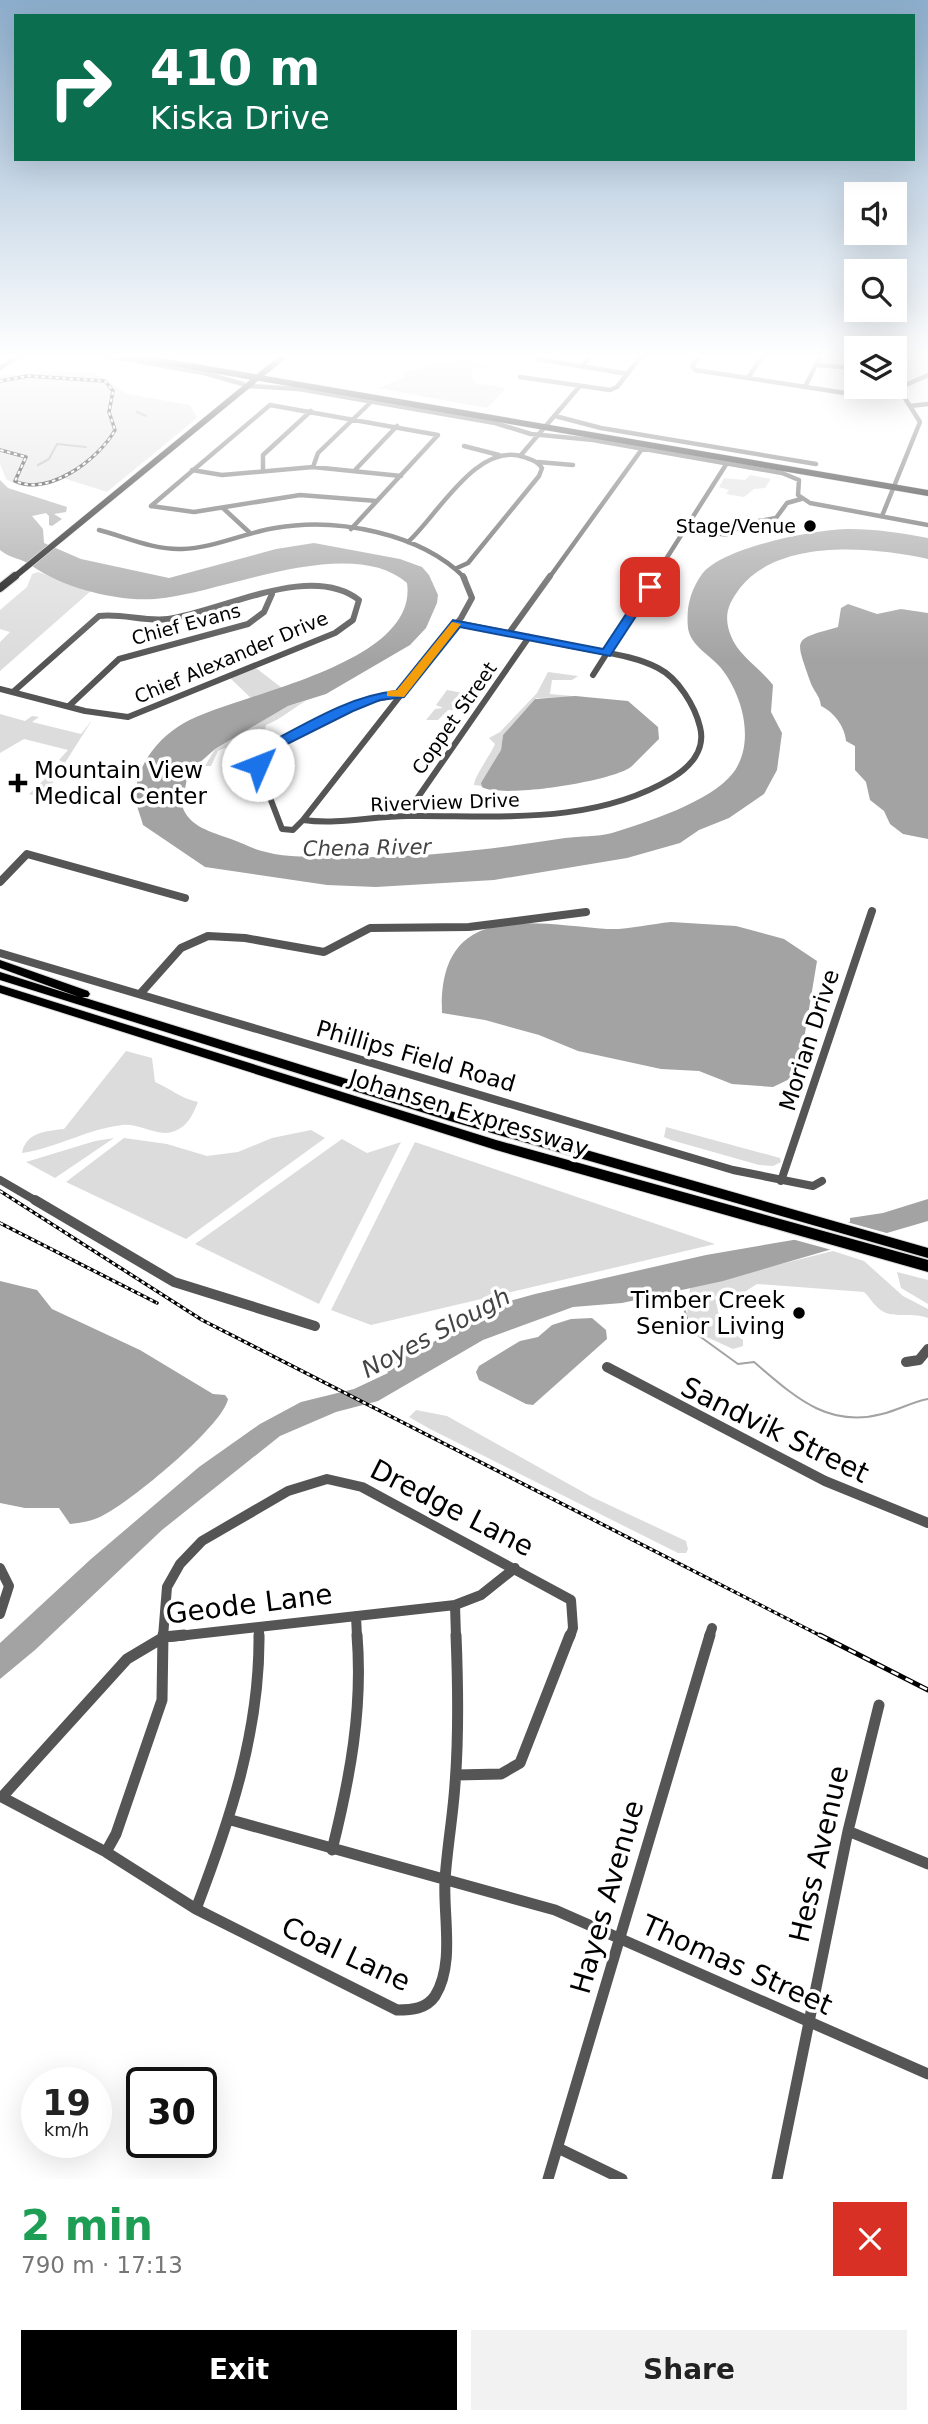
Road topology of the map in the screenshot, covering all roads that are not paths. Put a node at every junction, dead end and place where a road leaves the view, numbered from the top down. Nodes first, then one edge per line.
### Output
1 (159, 457) edge
2 (208, 457) edge
3 (263, 457) edge
4 (317, 457) edge
5 (368, 457) edge
6 (418, 457) edge
7 (494, 457) edge
8 (525, 457) edge
9 (636, 457) edge
10 (689, 457) edge
11 (725, 457) edge
12 (772, 457) edge
13 (906, 457) edge
14 (538, 462) junction
15 (727, 463) junction
16 (816, 464) dead end
17 (573, 466) dead end
18 (313, 467) junction
19 (356, 469) junction
20 (192, 470) junction
21 (263, 471) junction
22 (401, 476) junction
23 (895, 486) junction
24 (928, 491) edge
25 (801, 499) junction
26 (377, 501) junction
27 (222, 508) junction
28 (882, 516) junction
29 (928, 525) edge
30 (351, 528) junction
31 (686, 529) junction
32 (99, 530) dead end
33 (250, 533) junction
34 (408, 542) junction
35 (457, 568) junction
36 (0, 588) edge
37 (272, 594) junction
38 (457, 623) junction
39 (509, 633) junction
40 (529, 637) junction
41 (606, 654) junction
42 (593, 675) dead end
43 (0, 689) edge
44 (13, 692) junction
45 (400, 694) junction
46 (69, 706) junction
47 (405, 816) junction
48 (303, 821) junction
49 (0, 882) edge
50 (185, 898) dead end
51 (872, 911) dead end
52 (586, 912) dead end
53 (0, 953) edge
54 (0, 964) edge
55 (0, 976) edge
56 (0, 989) edge
57 (140, 994) junction
58 (0, 996) edge
59 (100, 1021) junction
60 (179, 1031) junction
61 (0, 1180) edge
62 (781, 1181) junction
63 (822, 1181) dead end
64 (928, 1253) edge
65 (928, 1266) edge
66 (315, 1326) dead end
67 (928, 1349) edge
68 (906, 1362) dead end
69 (607, 1367) dead end
70 (928, 1523) edge
71 (0, 1568) edge
72 (515, 1568) junction
73 (455, 1605) junction
74 (0, 1614) edge
75 (356, 1616) junction
76 (259, 1627) junction
77 (712, 1628) dead end
78 (164, 1637) junction
79 (879, 1705) dead end
80 (456, 1775) junction
81 (2, 1797) edge
82 (230, 1820) junction
83 (848, 1831) junction
84 (332, 1850) junction
85 (106, 1852) junction
86 (928, 1864) edge
87 (445, 1878) junction
88 (196, 1909) junction
89 (620, 1940) junction
90 (808, 2022) junction
91 (928, 2074) edge
92 (558, 2148) junction
93 (548, 2179) edge
94 (622, 2179) edge
95 (777, 2179) edge

1 - 36 main road
2 - 20 street
3 - 21 street
4 - 18 street
5 - 19 street
6 - 22 street
7 - 34 street
8 - 14 street
9 - 39 street
10 - 15 street
11 - 23 main road
12 - 16 street
13 - 23 street
14 - 17 street
14 - 35 street
15 - 25 street
15 - 31 street
18 - 19 street
18 - 21 street
19 - 22 street
20 - 21 street
20 - 27 street
22 - 26 street
23 - 24 main road
23 - 28 street
25 - 28 street
25 - 31 street
26 - 27 street
26 - 30 street
27 - 33 street
28 - 29 street
30 - 33 street
30 - 34 street
31 - 41 street
32 - 33 street
34 - 35 street
35 - 38 street
37 - 44 street, Chief Alexander Drive
37 - 46 street, Chief Evans
37 - 46 street, Chief Alexander Drive
38 - 39 street, Riverview Drive
38 - 45 street
39 - 40 street, Riverview Drive
40 - 41 street, Riverview Drive
40 - 47 street, Coppet Street
41 - 42 street
41 - 47 street, Riverview Drive
43 - 44 street
44 - 46 street
45 - 48 street
45 - 48 street, Riverview Drive
47 - 48 street, Riverview Drive
49 - 50 street
51 - 62 street, Morian Drive
52 - 57 street
53 - 57 street, Phillips Field Road
54 - 60 highway
55 - 60 highway, Johansen Expressway
56 - 59 highway, Johansen Expressway
57 - 62 street, Phillips Field Road
58 - 59 highway
59 - 65 highway, Johansen Expressway
60 - 64 highway, Johansen Expressway
61 - 66 street
62 - 63 street, Phillips Field Road
67 - 68 street
69 - 70 street, Sandvik Street
71 - 74 street
72 - 73 street, Geode Lane
72 - 78 street, Dredge Lane
72 - 80 street, Dredge Lane
73 - 75 street, Geode Lane
73 - 80 street, Coal Lane
75 - 76 street, Geode Lane
75 - 84 street
76 - 78 street, Geode Lane
76 - 82 street
77 - 89 street, Hayes Avenue
78 - 81 street, Geode Lane
78 - 85 street, Dredge Lane
79 - 83 street, Hess Avenue
80 - 87 street, Coal Lane
81 - 85 street, Coal Lane
82 - 84 street, Thomas Street
82 - 88 street
83 - 86 street
83 - 90 street, Hess Avenue
84 - 87 street, Thomas Street
85 - 88 street, Coal Lane
87 - 88 street, Coal Lane
87 - 89 street, Thomas Street
89 - 90 street, Thomas Street
89 - 92 street, Hayes Avenue
90 - 91 street, Thomas Street
90 - 95 street, Hess Avenue
92 - 93 street, Hayes Avenue
92 - 94 street

